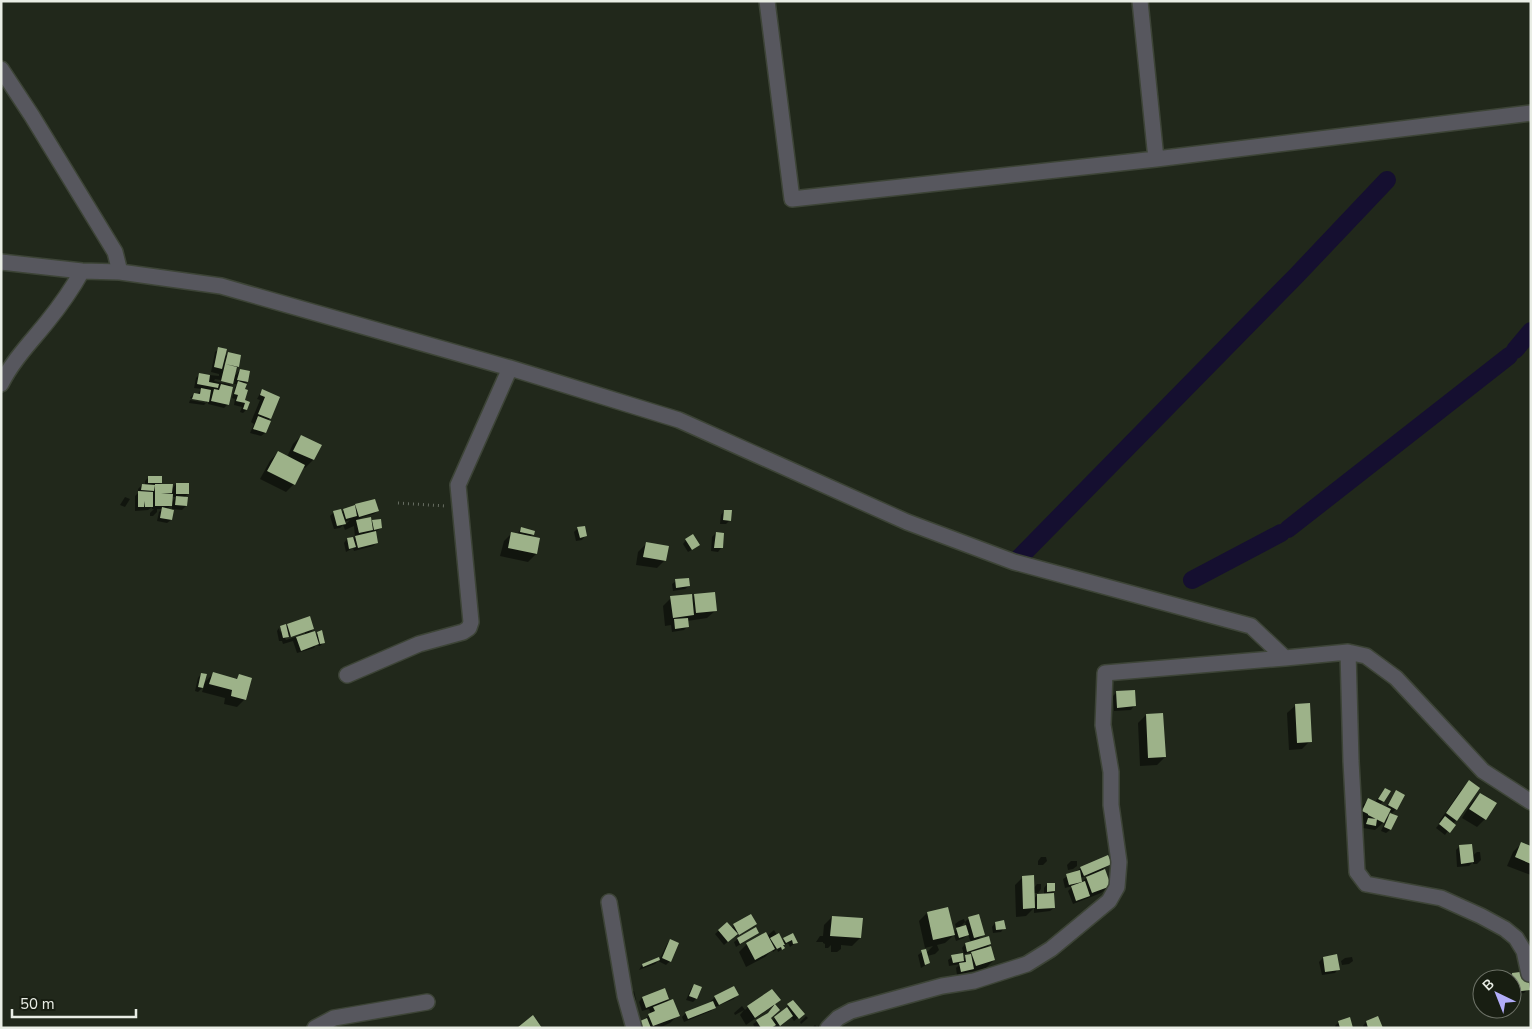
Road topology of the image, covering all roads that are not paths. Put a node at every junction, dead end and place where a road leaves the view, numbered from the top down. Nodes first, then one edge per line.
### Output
1 (767, 1) edge
2 (1140, 1) edge
3 (1, 69) edge
4 (1531, 113) edge
5 (1156, 159) junction
6 (1, 262) edge
7 (82, 271) junction
8 (120, 272) junction
9 (510, 368) junction
10 (1, 384) edge
11 (1348, 652) junction
12 (1285, 658) junction
13 (347, 675) dead end
14 (1531, 802) edge
15 (609, 902) dead end
16 (1529, 974) dead end
17 (427, 1002) dead end
18 (316, 1028) edge
19 (634, 1028) edge
20 (828, 1028) edge

1 - 5 street
2 - 5 street
3 - 8 street
4 - 5 street
6 - 7 street
7 - 8 street
7 - 10 street
8 - 9 street
9 - 12 street
9 - 13 street
11 - 12 street
11 - 14 street
11 - 16 street
12 - 20 street
15 - 19 street
17 - 18 street

